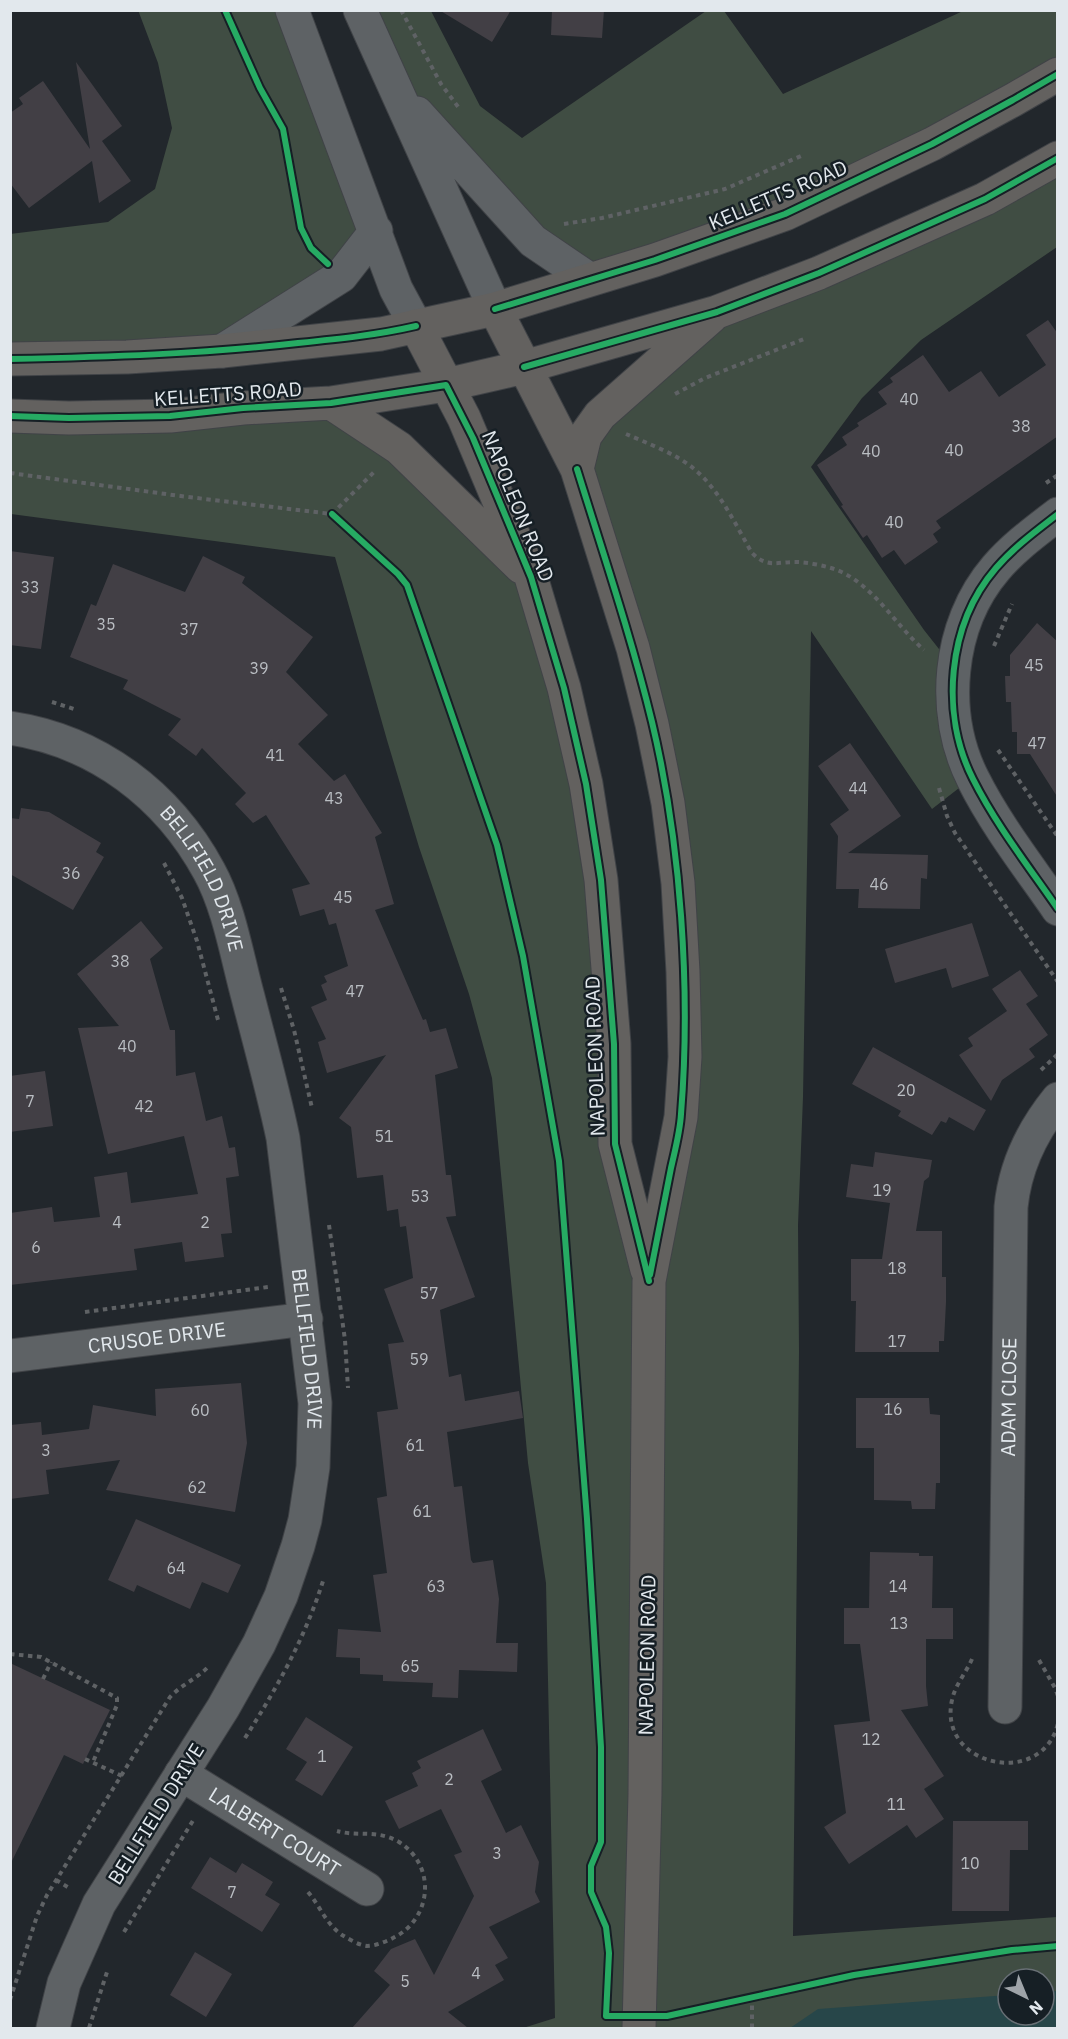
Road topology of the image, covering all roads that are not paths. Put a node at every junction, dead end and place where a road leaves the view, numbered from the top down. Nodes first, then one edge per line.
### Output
1 (292, 10) edge
2 (360, 10) edge
3 (1058, 74) edge
4 (398, 92) junction
5 (1058, 158) edge
6 (376, 231) junction
7 (589, 279) junction
8 (495, 309) junction
9 (717, 312) junction
10 (416, 326) junction
11 (222, 351) junction
12 (10, 359) edge
13 (524, 367) junction
14 (446, 385) junction
15 (331, 403) junction
16 (10, 416) edge
17 (576, 469) junction
18 (1058, 514) edge
19 (531, 577) junction
20 (10, 728) edge
21 (1058, 909) edge
22 (1058, 1099) edge
23 (649, 1281) junction
24 (306, 1319) junction
25 (10, 1356) edge
26 (1005, 1707) dead end
27 (181, 1774) junction
28 (367, 1889) dead end
29 (653, 2022) edge
30 (53, 2028) edge

1 - 6 street, NAPOLEON ROAD
2 - 4 street, NAPOLEON ROAD
3 - 7 main road, KELLETTS ROAD
4 - 7 street
4 - 8 street, NAPOLEON ROAD
5 - 9 main road, KELLETTS ROAD
6 - 10 street, NAPOLEON ROAD
6 - 11 street
7 - 8 main road, KELLETTS ROAD
8 - 10 main road, KELLETTS ROAD
8 - 13 main road, NAPOLEON ROAD
9 - 13 main road, KELLETTS ROAD
9 - 17 main road
10 - 11 main road, KELLETTS ROAD
10 - 14 main road, NAPOLEON ROAD
11 - 12 main road, KELLETTS ROAD
13 - 14 main road, KELLETTS ROAD
13 - 17 main road, NAPOLEON ROAD
14 - 15 main road, KELLETTS ROAD
14 - 19 main road, NAPOLEON ROAD
15 - 16 main road, KELLETTS ROAD
15 - 19 main road
17 - 23 main road, NAPOLEON ROAD
18 - 21 street
19 - 23 main road, NAPOLEON ROAD
20 - 24 street, BELLFIELD DRIVE
22 - 26 street, ADAM CLOSE
23 - 29 main road, NAPOLEON ROAD
24 - 25 street, CRUSOE DRIVE
24 - 27 street, BELLFIELD DRIVE
27 - 28 street, LALBERT COURT
27 - 30 street, BELLFIELD DRIVE

